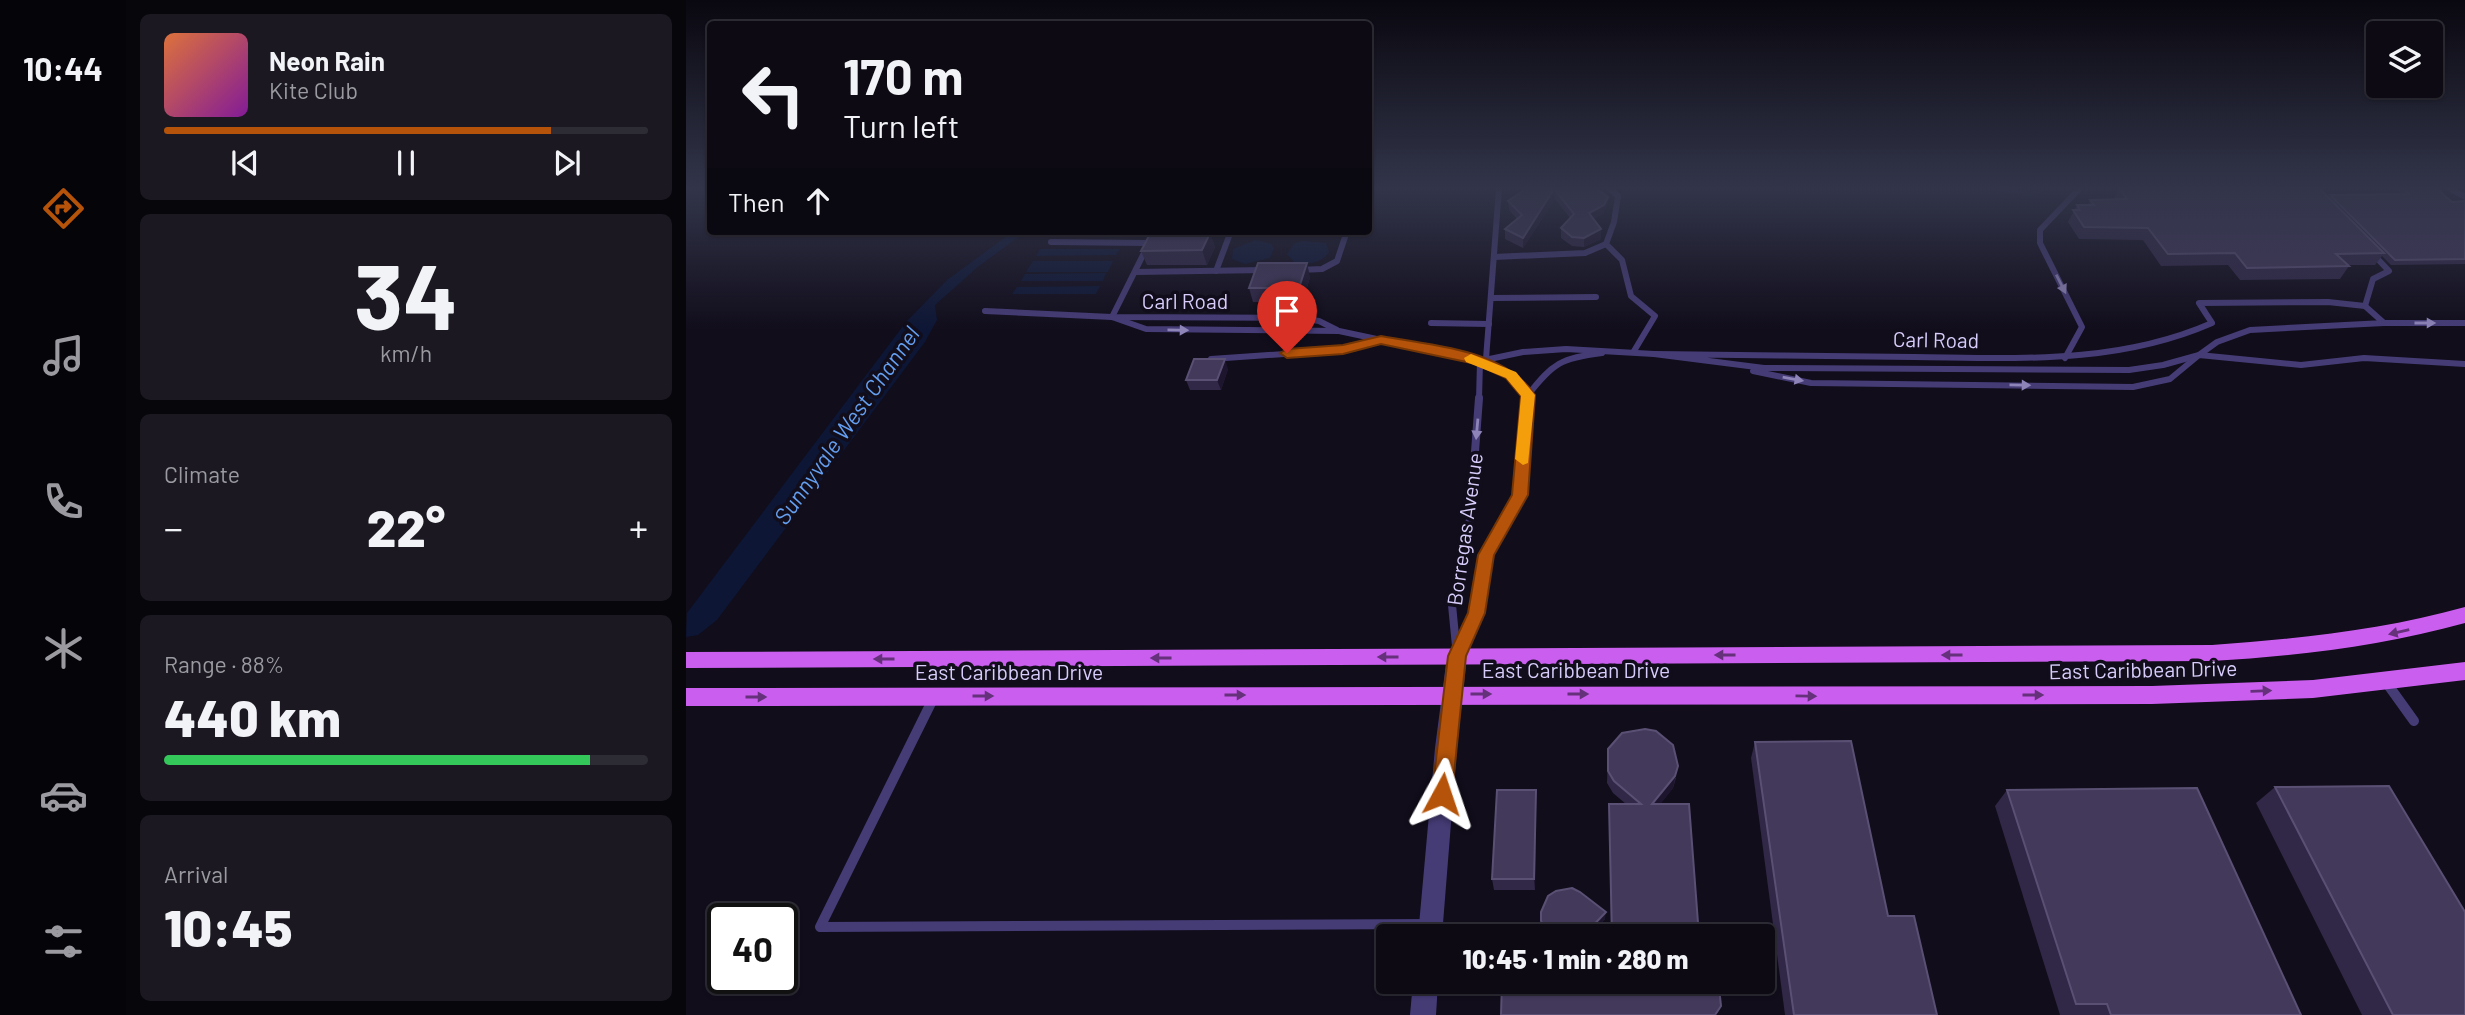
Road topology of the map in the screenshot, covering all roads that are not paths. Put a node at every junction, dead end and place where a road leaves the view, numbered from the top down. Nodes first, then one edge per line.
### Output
1 (1229, 235) edge
2 (1346, 235) edge
3 (1496, 235) edge
4 (1609, 235) edge
5 (2040, 235) edge
6 (1227, 241) junction
7 (1051, 242) dead end
8 (1214, 242) dead end
9 (2362, 243) edge
10 (1606, 244) junction
11 (1494, 257) junction
12 (1269, 270) edge
13 (1295, 270) edge
14 (1216, 271) junction
15 (1135, 272) junction
16 (1595, 297) dead end
17 (1491, 298) junction
18 (2365, 306) junction
19 (985, 311) dead end
20 (1112, 317) junction
21 (1431, 323) dead end
22 (2384, 323) junction
23 (2465, 323) edge
24 (1489, 324) junction
25 (1339, 331) junction
26 (1381, 340) junction
27 (1621, 350) junction
28 (1634, 351) junction
29 (1654, 354) junction
30 (2199, 355) junction
31 (2065, 358) junction
32 (1211, 359) edge
33 (1483, 360) junction
34 (1727, 364) junction
35 (2465, 364) edge
36 (1528, 395) junction
37 (2465, 615) edge
38 (1457, 656) junction
39 (686, 660) edge
40 (2465, 671) edge
41 (2386, 682) junction
42 (1452, 694) junction
43 (935, 696) junction
44 (687, 697) edge
45 (2414, 721) dead end
46 (1431, 924) edge
47 (1376, 930) edge
48 (1425, 994) edge
49 (1423, 1015) edge

1 - 6 lane
2 - 13 lane
3 - 11 lane, Borregas Avenue
4 - 10 lane
5 -> 31 lane
6 - 8 lane
6 - 14 lane
7 - 15 lane
9 - 18 lane
10 - 11 lane
10 - 28 lane
11 - 17 lane, Borregas Avenue
12 - 14 lane
14 - 15 lane
15 - 20 lane
16 - 17 lane
17 - 24 lane, Borregas Avenue
18 - 22 lane
18 - 31 lane, Carl Road
19 - 20 lane, Carl Road
20 -> 25 lane, Carl Road
20 - 25 lane, Carl Road
21 - 24 lane
22 -> 23 lane, Carl Road
22 - 30 lane, Carl Road
24 - 33 lane, Borregas Avenue
25 - 26 lane, Carl Road
26 - 32 lane
26 - 33 lane, Carl Road
27 - 28 lane, Carl Road
27 - 33 lane, Carl Road
27 - 36 lane
28 - 29 lane, Carl Road
29 - 31 lane, Carl Road
29 - 34 lane, Carl Road
30 - 34 lane, Carl Road
34 -> 30 lane, Carl Road
30 - 35 lane
33 - 36 lane
33 -> 38 lane, Borregas Avenue
36 - 38 lane, Borregas Avenue
37 -> 38 main road, East Caribbean Drive
38 -> 39 main road, East Caribbean Drive
38 - 42 street, Borregas Avenue
40 - 41 main road, East Caribbean Drive
42 -> 41 main road, East Caribbean Drive
41 - 45 lane
43 -> 42 main road, East Caribbean Drive
42 - 46 street, Borregas Avenue
44 -> 43 main road, East Caribbean Drive
43 - 47 lane
48 - 49 street

